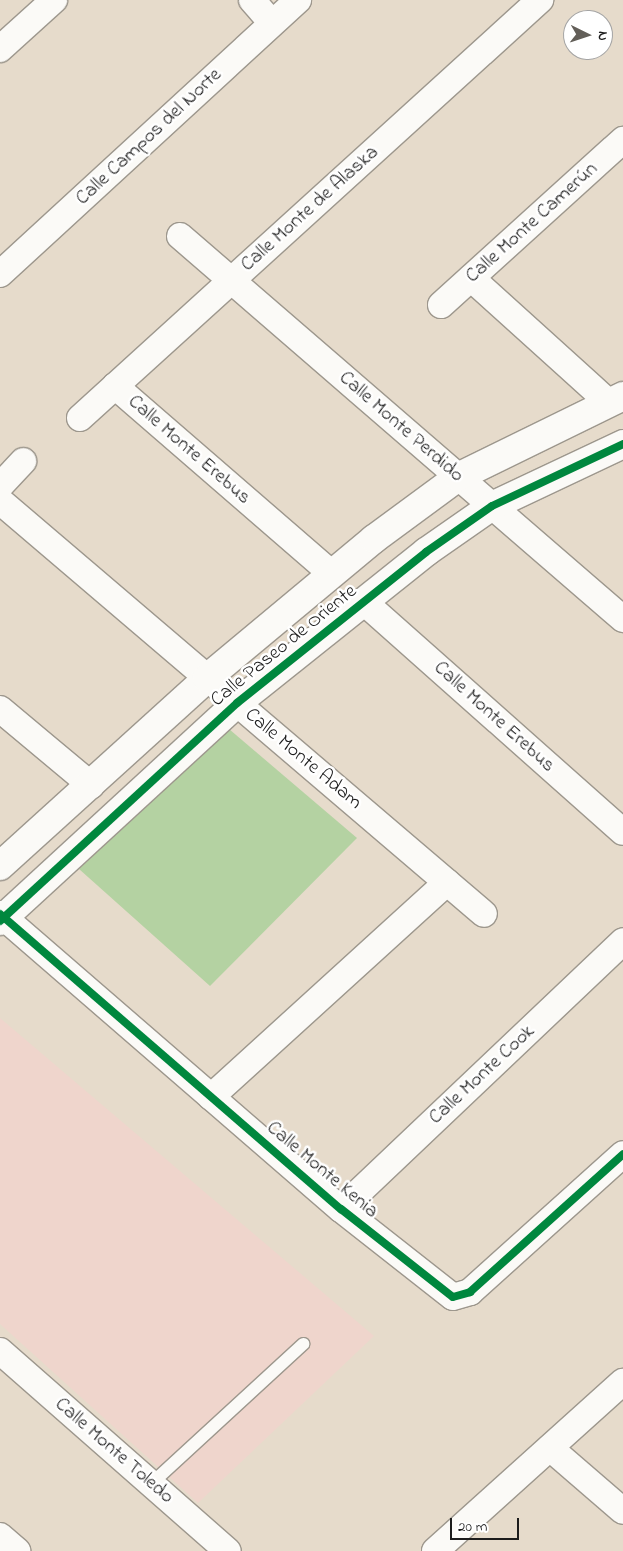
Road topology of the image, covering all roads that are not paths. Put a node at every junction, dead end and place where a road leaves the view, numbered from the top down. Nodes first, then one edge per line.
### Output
1 (54, 0) edge
2 (252, 0) edge
3 (298, 0) edge
4 (540, 0) edge
5 (272, 23) junction
6 (0, 49) edge
7 (623, 140) edge
8 (180, 236) dead end
9 (0, 274) edge
10 (471, 278) junction
11 (232, 281) junction
12 (440, 305) dead end
13 (115, 386) junction
14 (616, 399) edge
15 (80, 418) dead end
16 (623, 444) edge
17 (24, 461) dead end
18 (458, 477) junction
19 (0, 486) edge
20 (0, 501) edge
21 (492, 506) junction
22 (331, 573) junction
23 (364, 602) junction
24 (623, 619) edge
25 (207, 678) junction
26 (237, 703) junction
27 (0, 709) edge
28 (91, 785) junction
29 (623, 832) edge
30 (0, 866) edge
31 (447, 882) junction
32 (484, 914) dead end
33 (1, 918) edge
34 (623, 941) edge
35 (212, 1097) junction
36 (623, 1154) edge
37 (340, 1208) junction
38 (303, 1344) dead end
39 (0, 1351) edge
40 (623, 1382) edge
41 (550, 1448) junction
42 (151, 1484) junction
43 (623, 1511) edge
44 (0, 1536) edge
45 (17, 1551) edge
46 (228, 1551) edge
47 (435, 1551) edge

1 - 6 street
2 - 5 street
3 - 5 street, Calle Campos del Norte
4 - 11 street, Calle Monte de Alaska
5 - 9 street, Calle Campos del Norte
7 - 10 street, Calle Monte Camerún
8 - 11 street, Calle Monte Perdido
10 - 12 street, Calle Monte Camerún
10 - 14 street
11 - 13 street, Calle Monte de Alaska
11 - 18 street, Calle Monte Perdido
13 - 15 street, Calle Monte de Alaska
13 - 22 street, Calle Monte Erebus
14 - 18 street, Calle Paseo de Oriente
16 - 21 street, Calle Paseo de Oriente
17 - 19 street
18 - 21 street, Calle Monte Perdido
18 - 22 street, Calle Paseo de Oriente
20 - 25 street, Calle Monte Adam
21 - 23 street, Calle Paseo de Oriente
21 - 24 street, Calle Monte Perdido
22 - 25 street, Calle Paseo de Oriente
23 - 26 street, Calle Paseo de Oriente
23 - 29 street, Calle Monte Erebus
25 - 26 street, Calle Monte Adam
25 - 28 street, Calle Paseo de Oriente
26 - 31 street, Calle Monte Adam
26 - 33 street, Calle Paseo de Oriente
27 - 28 street
28 - 30 street, Calle Paseo de Oriente
31 - 32 street, Calle Monte Adam
31 - 35 street
33 - 35 street, Calle Monte Kenia
34 - 37 street, Calle Monte Cook
35 - 37 street, Calle Monte Kenia
36 - 37 street, Calle Monte Kenia
38 - 42 lane
39 - 42 street, Calle Monte Toledo
40 - 41 street
41 - 43 street
41 - 47 street
42 - 46 street, Calle Monte Toledo
44 - 45 street

